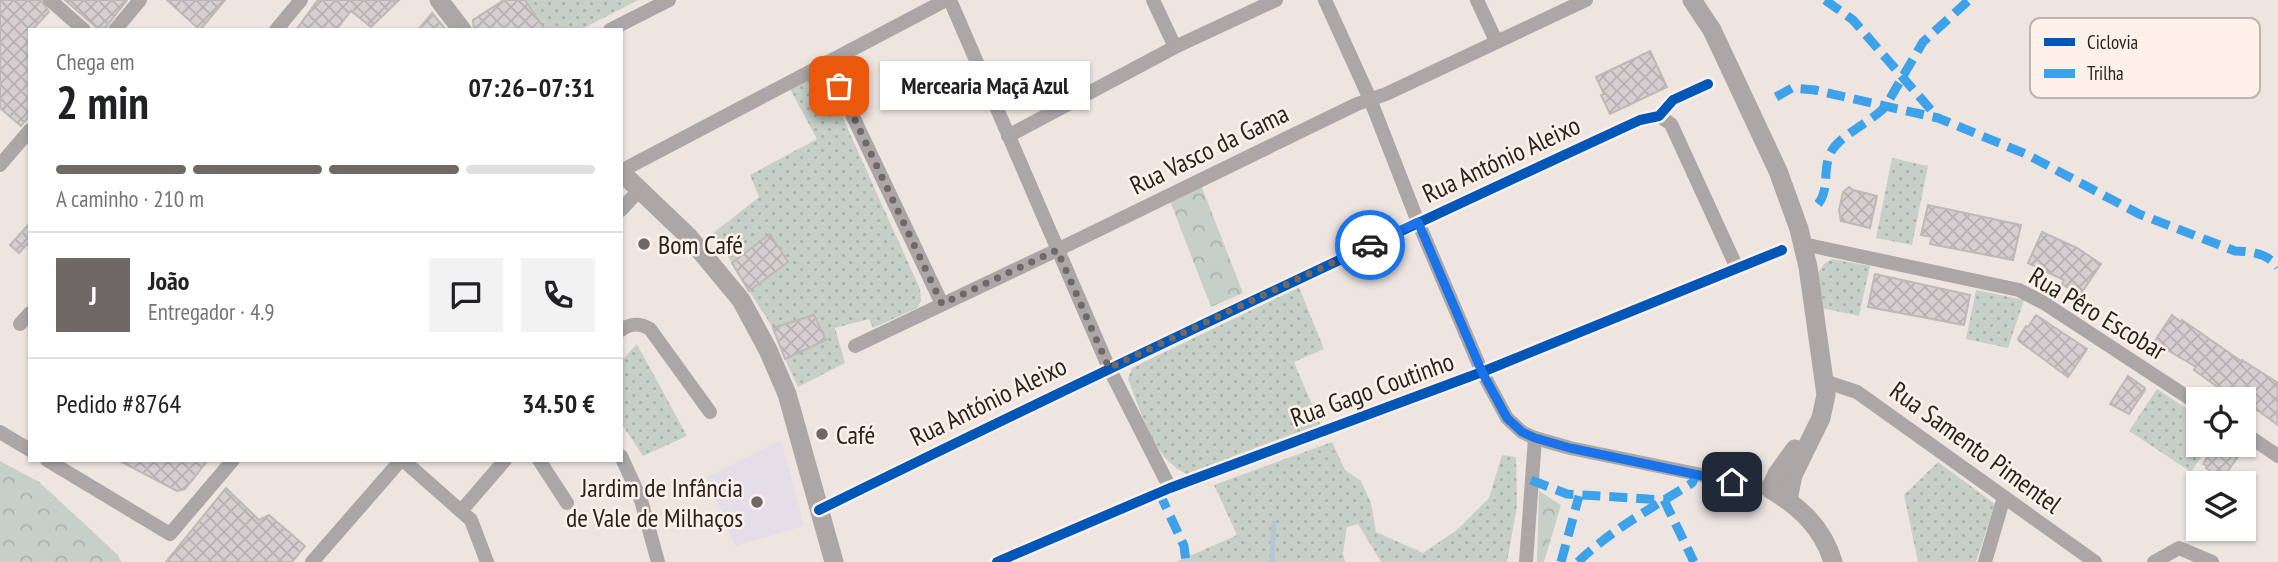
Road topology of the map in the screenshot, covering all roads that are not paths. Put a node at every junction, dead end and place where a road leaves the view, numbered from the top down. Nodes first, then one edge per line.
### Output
1 (50, 0) edge
2 (140, 0) edge
3 (301, 0) edge
4 (439, 0) edge
5 (669, 0) edge
6 (948, 0) edge
7 (1153, 0) edge
8 (1276, 0) edge
9 (1325, 0) edge
10 (1477, 0) edge
11 (1587, 0) edge
12 (1692, 0) edge
13 (82, 28) edge
14 (117, 28) edge
15 (278, 28) edge
16 (460, 28) edge
17 (614, 28) edge
18 (1496, 41) junction
19 (1175, 47) junction
20 (827, 62) junction
21 (1708, 84) dead end
22 (1370, 99) junction
23 (1659, 116) junction
24 (28, 132) edge
25 (1008, 136) junction
26 (0, 166) edge
27 (623, 171) edge
28 (623, 174) edge
29 (640, 188) junction
30 (623, 207) edge
31 (1418, 222) junction
32 (1803, 244) junction
33 (1057, 250) junction
34 (1782, 250) dead end
35 (1737, 268) junction
36 (942, 304) junction
37 (623, 329) edge
38 (855, 346) dead end
39 (1109, 368) junction
40 (1482, 372) junction
41 (1824, 381) junction
42 (2186, 396) edge
43 (710, 412) dead end
44 (1815, 428) junction
45 (0, 432) edge
46 (1535, 438) junction
47 (2256, 441) edge
48 (28, 449) edge
49 (2278, 456) edge
50 (623, 460) edge
51 (50, 462) edge
52 (231, 462) edge
53 (400, 462) edge
54 (404, 462) edge
55 (503, 462) edge
56 (540, 462) edge
57 (1170, 488) junction
58 (1770, 489) junction
59 (2004, 496) junction
60 (1788, 500) junction
61 (567, 503) dead end
62 (819, 510) junction
63 (461, 511) junction
64 (312, 562) edge
65 (486, 562) edge
66 (658, 562) edge
67 (834, 562) edge
68 (997, 562) edge
69 (1526, 562) edge
70 (1833, 562) edge
71 (1985, 562) edge
72 (2095, 562) edge
73 (2154, 562) edge
74 (2212, 562) edge

1 - 13 street
2 - 14 street
3 - 15 street
4 - 16 street
5 - 17 street
6 - 20 street
6 - 25 street
7 - 19 street
8 - 19 street
9 - 22 street
10 - 18 street
11 - 18 street, Rua Vasco da Gama
12 - 32 street
18 - 22 street, Rua Vasco da Gama
19 - 25 street
20 - 27 street
20 - 36 street
21 - 23 street, Rua António Aleixo
22 - 31 street
22 - 33 street, Rua Vasco da Gama
23 - 31 street, Rua António Aleixo
23 - 35 street
24 - 26 street
25 - 33 street
28 - 29 street
29 - 30 street
29 - 62 street
31 - 39 street, Rua António Aleixo
31 - 40 street
32 - 41 street
32 - 42 street, Rua Pêro Escobar
33 - 36 street, Rua Vasco da Gama
33 - 39 street
34 - 35 street, Rua Gago Coutinho
35 - 40 street, Rua Gago Coutinho
36 - 38 street, Rua Vasco da Gama
37 - 43 street
39 - 57 street
39 - 62 street, Rua António Aleixo
40 - 46 street
40 - 57 street, Rua Gago Coutinho
41 - 44 street
41 - 59 street, Rua Samento Pimentel
44 - 58 street
44 - 60 street
45 - 48 street
46 - 58 street
46 - 69 street
47 - 49 street
50 - 66 street
51 - 52 street
53 - 64 street
54 - 63 street
55 - 63 street
56 - 61 street
57 - 68 street, Rua Gago Coutinho
58 - 60 street
59 - 71 street
59 - 72 street, Rua Samento Pimentel
60 - 70 street
62 - 67 street
63 - 65 street
73 - 74 street

